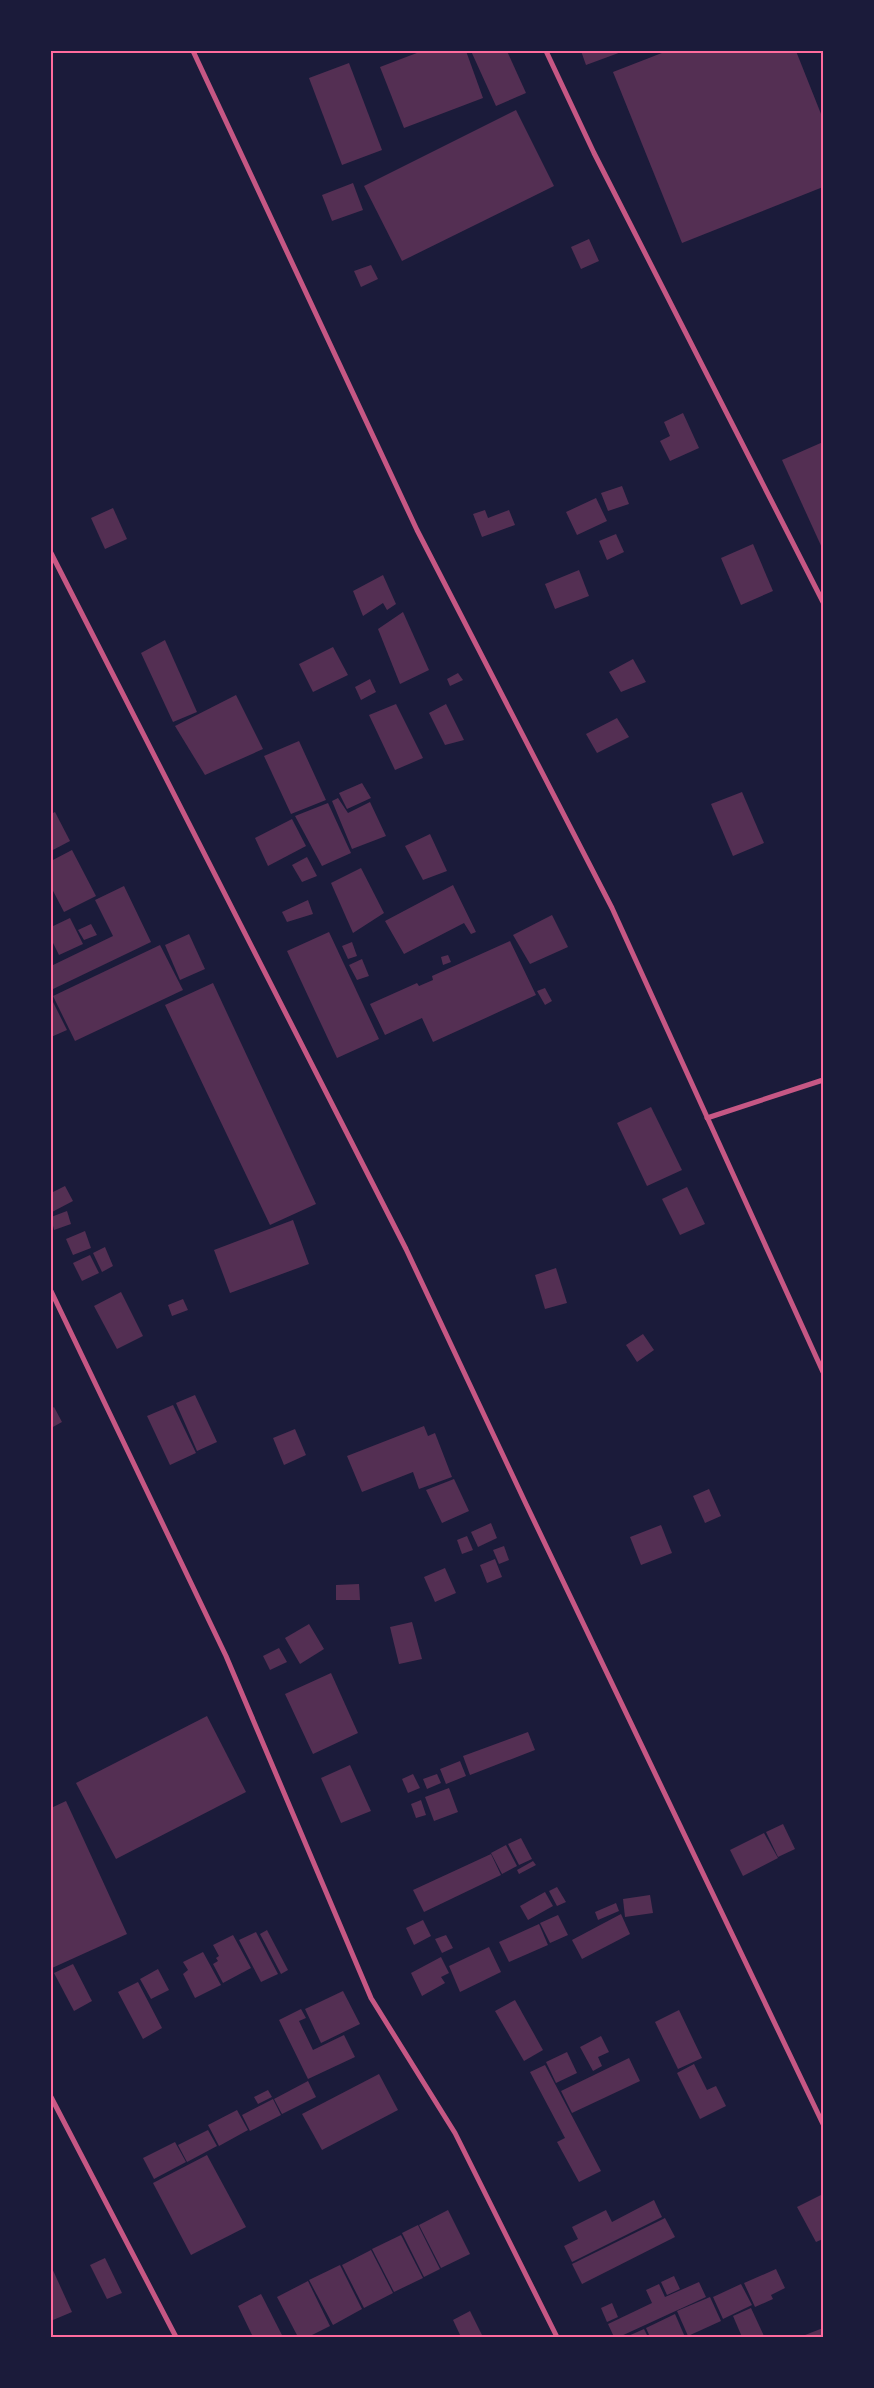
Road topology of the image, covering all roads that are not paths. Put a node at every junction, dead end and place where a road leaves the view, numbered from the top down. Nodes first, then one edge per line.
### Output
1 (193, 51) edge
2 (546, 51) edge
3 (51, 553) edge
4 (823, 602) edge
5 (823, 1080) edge
6 (707, 1118) junction
7 (51, 1291) edge
8 (823, 1372) edge
9 (51, 2097) edge
10 (823, 2124) edge
11 (176, 2337) edge
12 (558, 2337) edge

1 - 6 street
2 - 4 street
3 - 10 street
5 - 6 street
6 - 8 street
7 - 12 street
9 - 11 street

